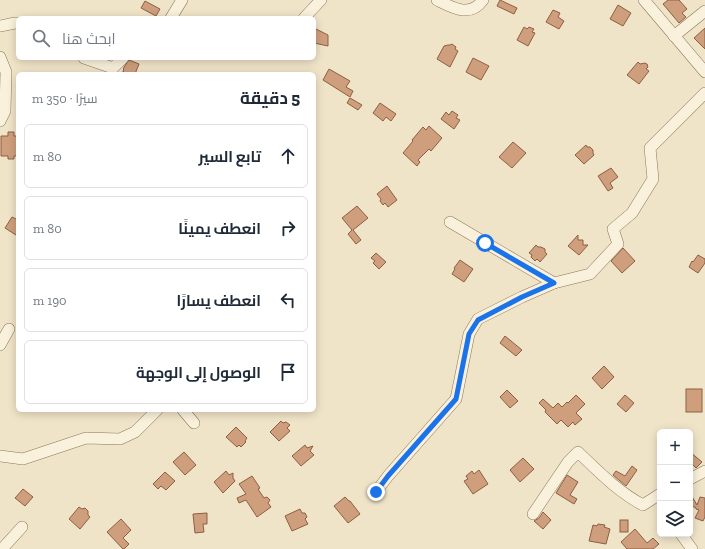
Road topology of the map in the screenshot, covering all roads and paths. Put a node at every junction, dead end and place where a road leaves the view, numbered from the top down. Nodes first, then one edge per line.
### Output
1 (182, 0) edge
2 (321, 0) edge
3 (437, 0) edge
4 (484, 0) edge
5 (644, 0) edge
6 (705, 11) edge
7 (172, 16) edge
8 (306, 16) edge
9 (16, 22) edge
10 (0, 26) edge
11 (674, 36) junction
12 (0, 57) edge
13 (90, 60) edge
14 (121, 60) edge
15 (705, 72) edge
16 (705, 93) edge
17 (0, 122) edge
18 (450, 222) dead end
19 (554, 283) junction
20 (8, 329) dead end
21 (0, 345) edge
22 (155, 412) edge
23 (185, 412) edge
24 (194, 423) dead end
25 (0, 456) edge
26 (705, 471) edge
27 (693, 477) edge
28 (376, 492) dead end
29 (657, 498) edge
30 (533, 514) dead end
31 (22, 527) dead end
32 (683, 537) edge
33 (2, 549) edge
34 (692, 549) edge

1 - 7 street
2 - 8 street
3 - 4 street
5 - 11 street
6 - 11 street
9 - 10 street
11 - 15 street
12 - 17 street
13 - 14 street
16 - 19 street
18 - 19 street
19 - 28 street
20 - 21 street
22 - 25 street
23 - 24 street
26 - 27 street
29 - 30 street
31 - 33 street
32 - 34 street

